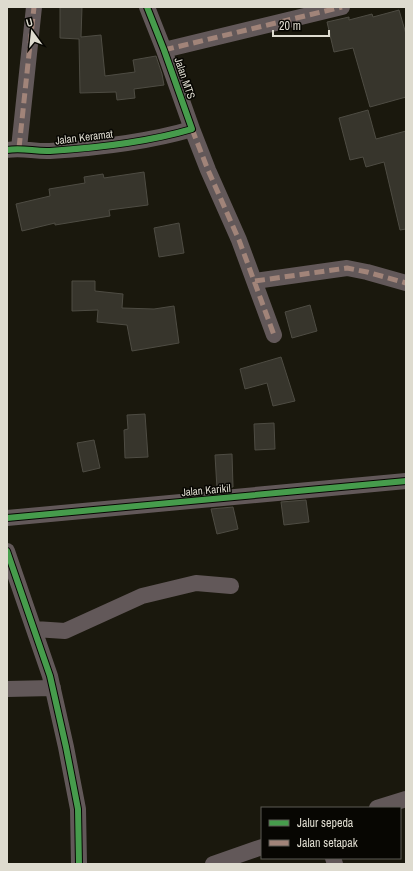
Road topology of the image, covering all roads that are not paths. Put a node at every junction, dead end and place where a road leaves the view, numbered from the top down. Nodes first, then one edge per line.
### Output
1 (34, 7) edge
2 (147, 7) edge
3 (342, 7) edge
4 (164, 50) junction
5 (192, 129) junction
6 (13, 149) edge
7 (254, 281) junction
8 (406, 284) edge
9 (274, 335) dead end
10 (406, 481) edge
11 (7, 518) edge
12 (7, 551) edge
13 (231, 586) dead end
14 (35, 630) junction
15 (52, 688) junction
16 (7, 689) edge
17 (406, 799) edge
18 (380, 807) edge
19 (261, 847) edge
20 (79, 864) edge
21 (213, 864) edge

1 - 6 street
2 - 4 street, Jalan MTS
3 - 4 street
4 - 5 street, Jalan MTS
5 - 6 street, Jalan Keramat
5 - 7 street, Jalan MTS
7 - 8 street
7 - 9 street, Jalan MTS
10 - 11 street, Jalan Karikil
12 - 14 street
13 - 14 street
14 - 15 street
15 - 16 street
15 - 20 street
17 - 18 street
19 - 21 street

